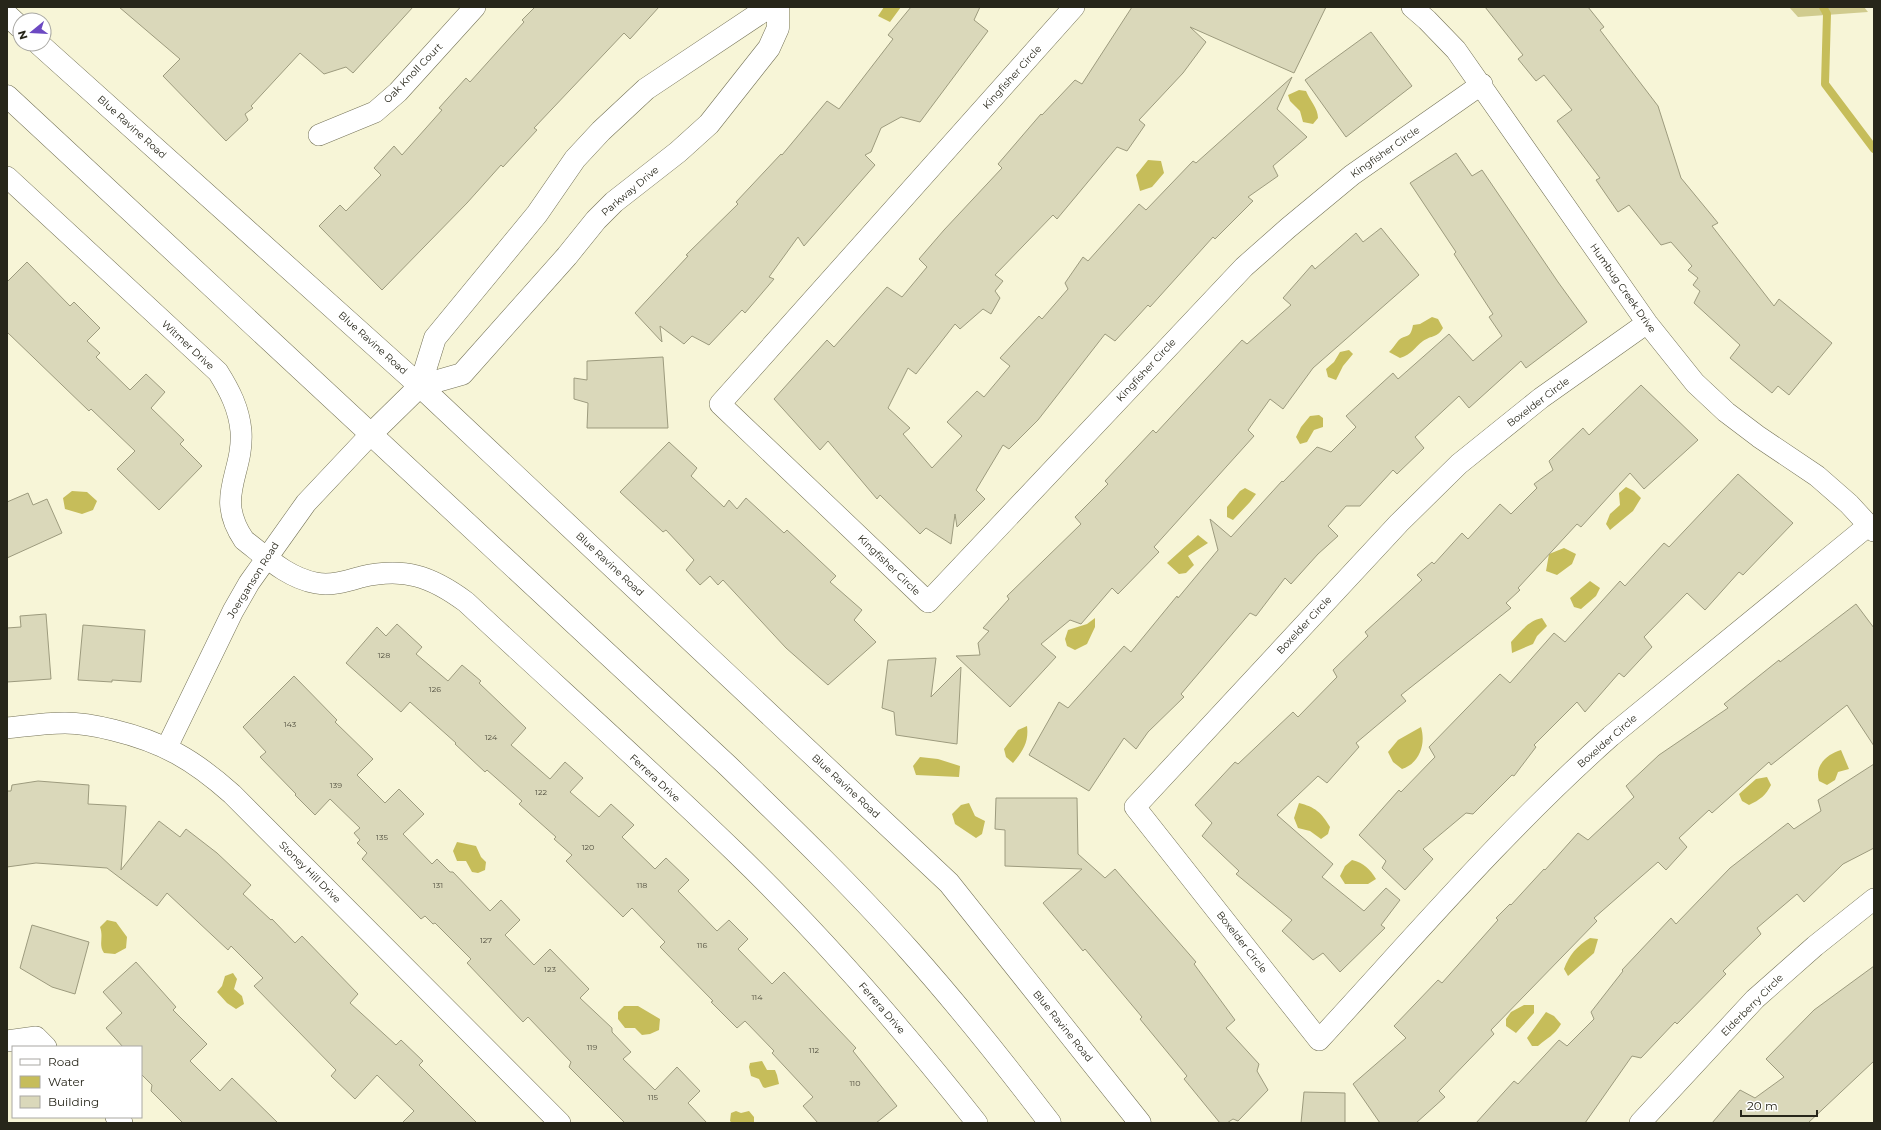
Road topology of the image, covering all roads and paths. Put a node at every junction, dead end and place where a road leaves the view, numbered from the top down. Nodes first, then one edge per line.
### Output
1 (475, 7) edge
2 (769, 7) edge
3 (778, 7) edge
4 (1074, 7) edge
5 (1412, 7) edge
6 (48, 52) edge
7 (1482, 84) junction
8 (7, 96) edge
9 (319, 135) dead end
10 (7, 177) edge
11 (1647, 323) junction
12 (420, 386) junction
13 (371, 434) junction
14 (1871, 528) edge
15 (266, 558) junction
16 (7, 728) edge
17 (166, 747) junction
18 (1874, 899) edge
19 (7, 1041) edge
20 (45, 1046) edge
21 (560, 1123) edge
22 (977, 1123) edge
23 (1050, 1123) edge
24 (1140, 1123) edge
25 (1640, 1123) edge

1 - 9 street, Oak Knoll Court
2 - 12 main road, Parkway Drive
3 - 12 main road, Parkway Drive
4 - 7 street, Kingfisher Circle
5 - 7 street, Humbug Creek Drive
6 - 12 main road, Blue Ravine Road
7 - 11 street, Humbug Creek Drive
8 - 13 main road
10 - 15 street, Witmer Drive
11 - 14 street, Humbug Creek Drive
11 - 14 street, Boxelder Circle
12 - 13 main road, Parkway Drive
12 - 24 main road, Blue Ravine Road
13 - 15 street, Joerganson Road
13 - 23 main road
15 - 17 street, Joerganson Road
15 - 22 street, Ferrera Drive
16 - 17 street, Stoney Hill Drive
17 - 21 street, Stoney Hill Drive
18 - 25 street, Elderberry Circle
19 - 20 street

